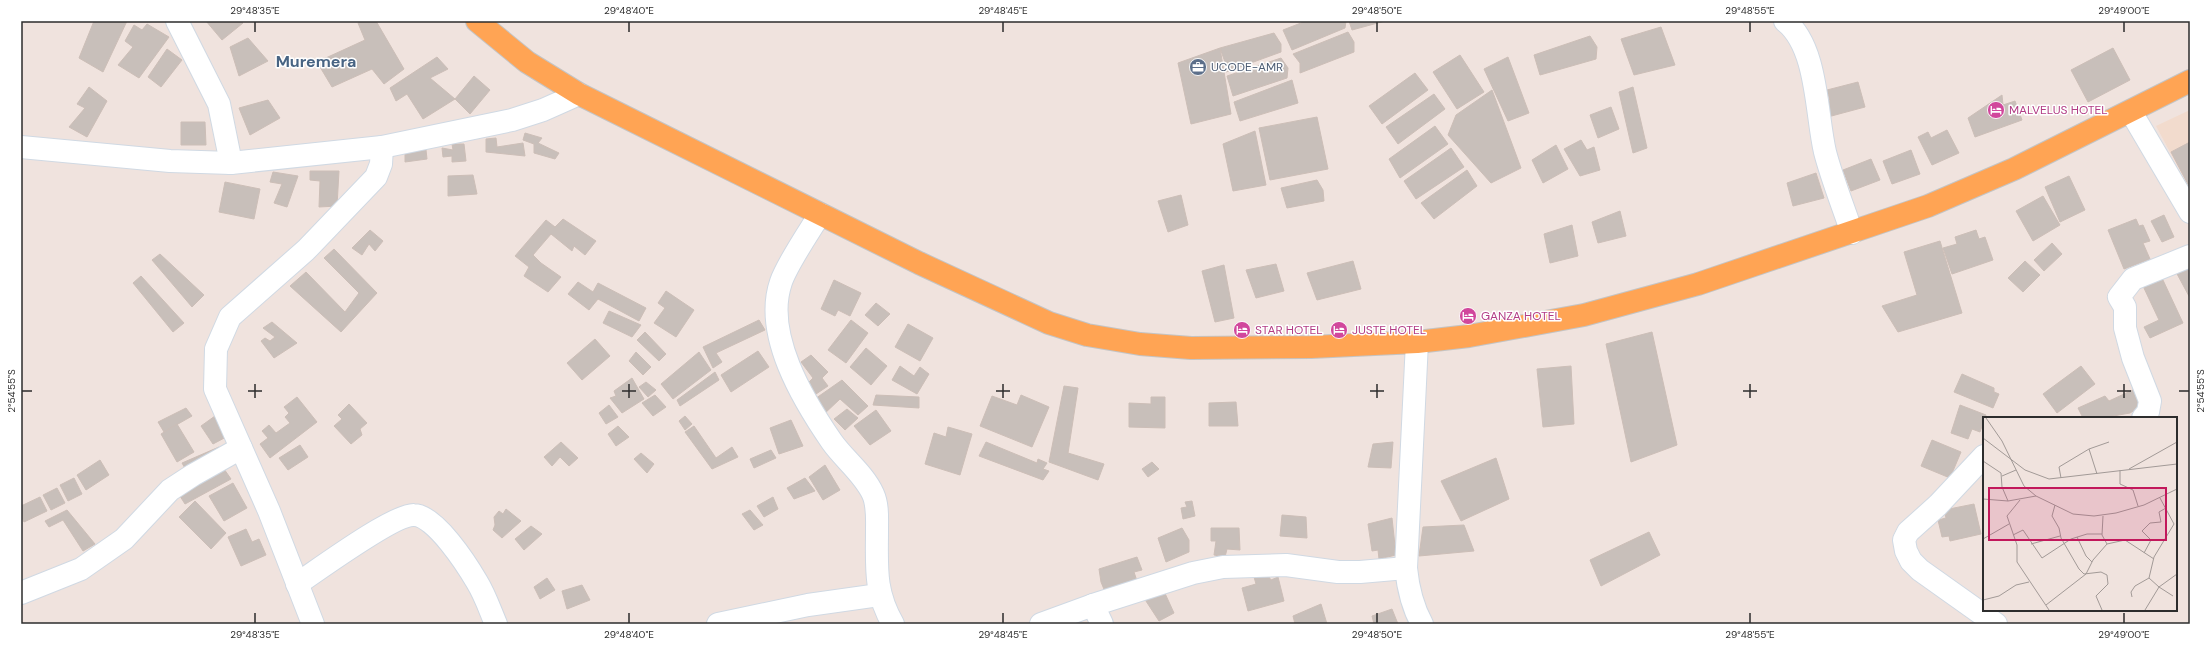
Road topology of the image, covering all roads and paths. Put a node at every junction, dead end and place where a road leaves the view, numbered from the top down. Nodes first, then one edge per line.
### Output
1 (177, 21) edge
2 (477, 21) edge
3 (1785, 21) edge
4 (2190, 81) edge
5 (579, 94) junction
6 (2131, 112) junction
7 (21, 147) edge
8 (382, 147) junction
9 (231, 163) junction
10 (2190, 212) edge
11 (820, 214) junction
12 (1852, 233) junction
13 (2190, 256) edge
14 (1417, 342) junction
15 (2144, 417) edge
16 (241, 448) junction
17 (1983, 457) edge
18 (1406, 568) junction
19 (297, 584) junction
20 (21, 593) edge
21 (879, 595) junction
22 (1093, 605) junction
23 (313, 624) edge
24 (496, 624) edge
25 (718, 624) edge
26 (893, 624) edge
27 (1041, 624) edge
28 (1102, 624) edge
29 (1422, 624) edge
30 (1996, 624) edge

1 - 9 street
2 - 5 main road
3 - 12 street
4 - 6 main road
5 - 8 street
5 - 11 main road
6 - 10 street
6 - 12 main road
7 - 9 street
8 - 9 street
8 - 16 street
11 - 14 main road
11 - 21 street
12 - 14 main road
13 - 15 street
14 - 18 street
16 - 19 street
16 - 20 street
17 - 30 street
18 - 22 street
18 - 29 street
19 - 23 street
19 - 24 street
21 - 25 street
21 - 26 street
22 - 27 street
22 - 28 street

